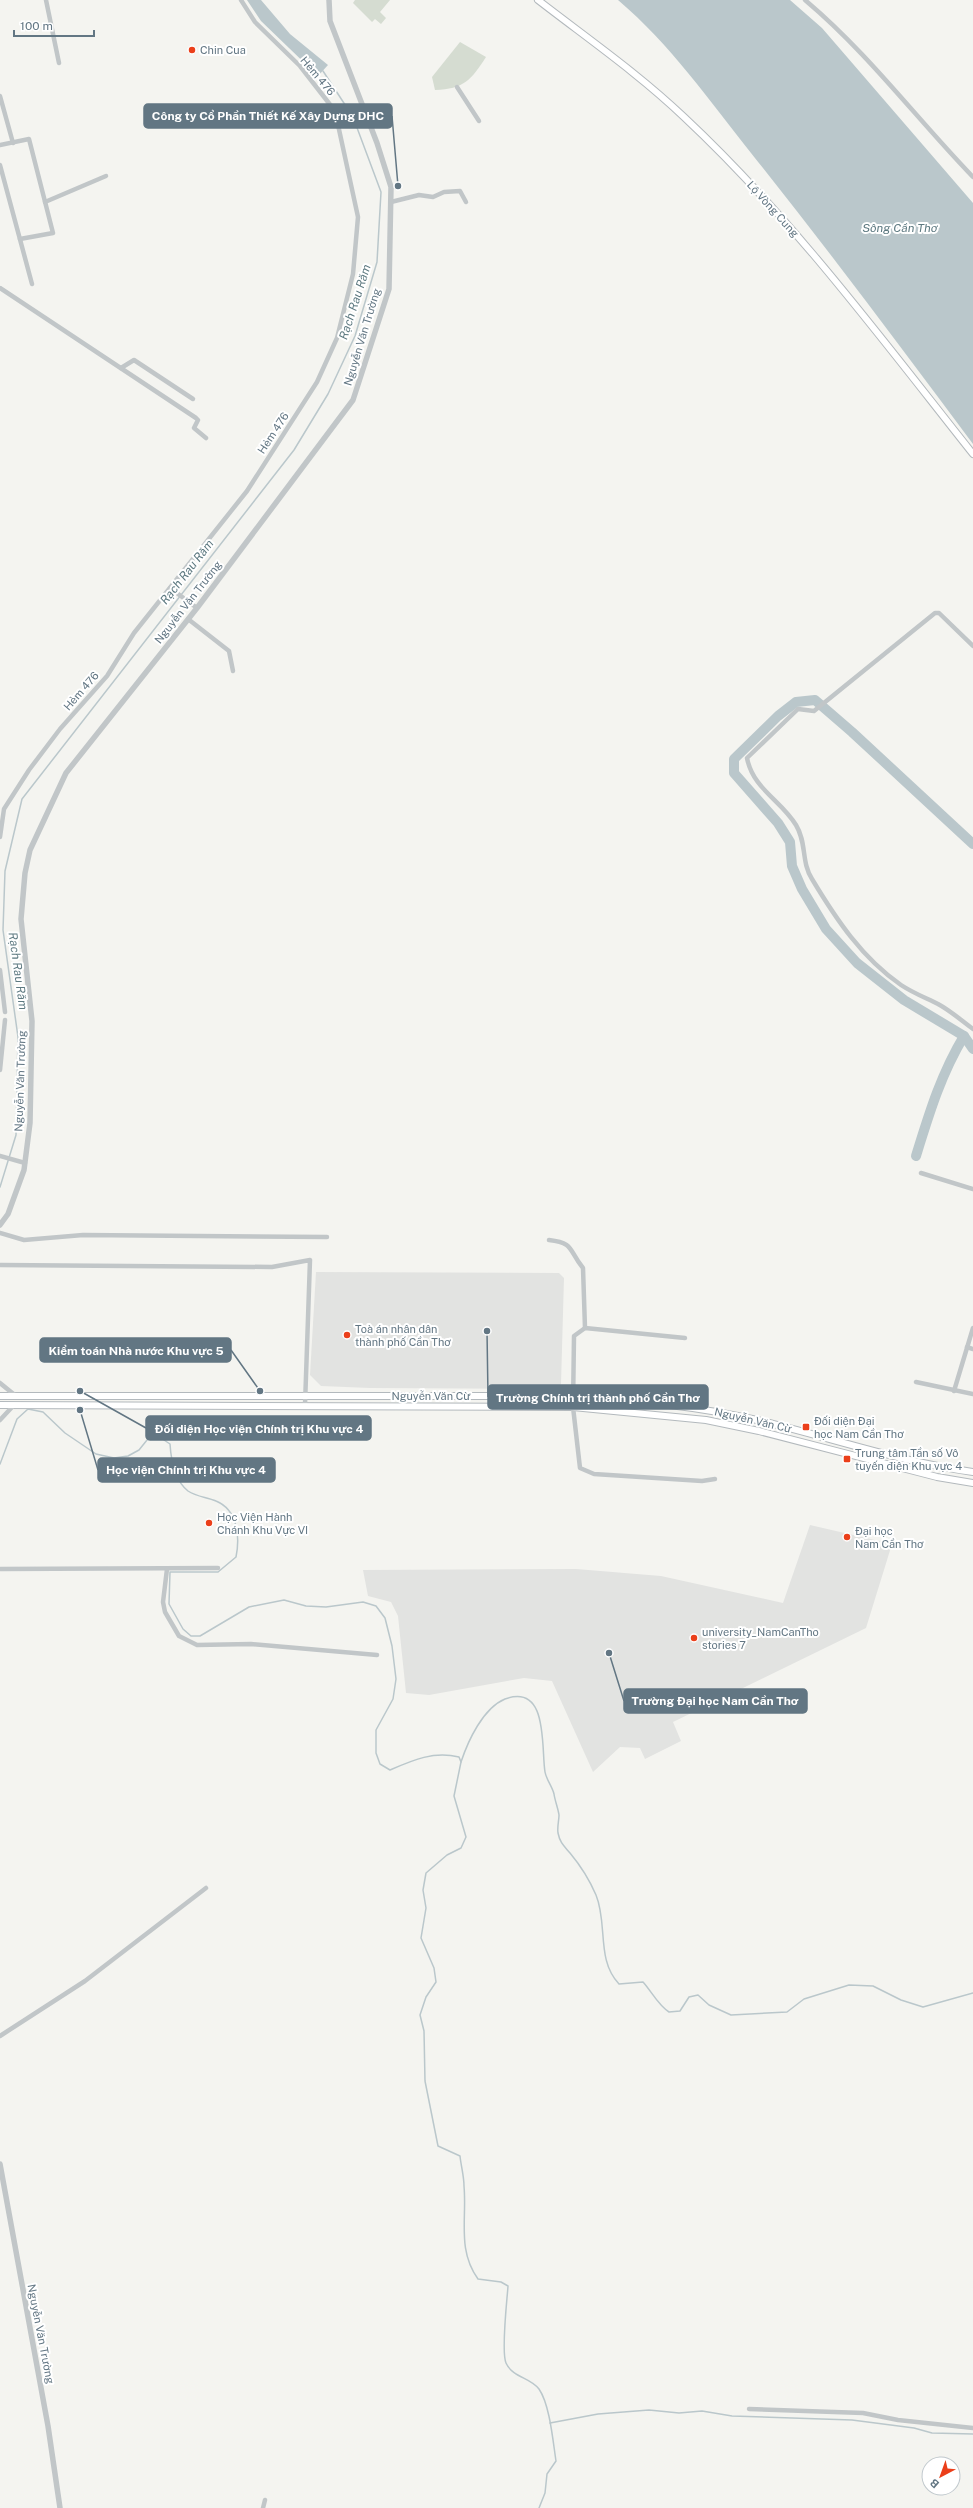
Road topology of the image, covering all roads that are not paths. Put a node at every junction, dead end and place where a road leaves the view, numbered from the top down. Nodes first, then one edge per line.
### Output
1 (46, 0) edge
2 (241, 0) edge
3 (329, 0) edge
4 (538, 0) edge
5 (805, 0) edge
6 (59, 63) dead end
7 (457, 87) dead end
8 (0, 96) edge
9 (479, 121) dead end
10 (13, 143) junction
11 (0, 145) edge
12 (0, 165) edge
13 (106, 176) dead end
14 (973, 177) edge
15 (45, 202) junction
16 (391, 202) junction
17 (466, 202) dead end
18 (20, 239) junction
19 (32, 284) dead end
20 (0, 288) edge
21 (120, 368) junction
22 (192, 400) dead end
23 (206, 438) dead end
24 (973, 454) edge
25 (171, 589) junction
26 (196, 607) junction
27 (188, 619) junction
28 (973, 646) edge
29 (233, 671) dead end
30 (0, 837) edge
31 (0, 970) edge
32 (5, 1012) dead end
33 (5, 1020) dead end
34 (973, 1029) edge
35 (0, 1070) edge
36 (0, 1156) edge
37 (24, 1163) junction
38 (921, 1173) dead end
39 (973, 1189) edge
40 (0, 1225) edge
41 (0, 1234) edge
42 (328, 1237) dead end
43 (548, 1240) dead end
44 (0, 1265) edge
45 (585, 1328) junction
46 (973, 1328) edge
47 (685, 1338) dead end
48 (967, 1347) junction
49 (973, 1349) edge
50 (916, 1382) dead end
51 (0, 1383) edge
52 (954, 1391) junction
53 (973, 1394) edge
54 (112, 1395) junction
55 (242, 1395) junction
56 (306, 1395) junction
57 (420, 1395) junction
58 (0, 1396) edge
59 (16, 1396) junction
60 (574, 1396) junction
61 (0, 1405) edge
62 (14, 1405) junction
63 (112, 1405) junction
64 (242, 1405) junction
65 (305, 1405) junction
66 (420, 1407) junction
67 (574, 1407) junction
68 (708, 1410) junction
69 (0, 1420) edge
70 (706, 1420) junction
71 (938, 1467) junction
72 (973, 1472) edge
73 (937, 1476) junction
74 (715, 1479) dead end
75 (973, 1483) edge
76 (218, 1568) dead end
77 (0, 1569) edge
78 (167, 1569) junction
79 (377, 1655) dead end
80 (206, 1888) dead end
81 (0, 2036) edge
82 (0, 2164) edge
83 (749, 2409) dead end
84 (973, 2428) edge
85 (265, 2500) dead end
86 (60, 2507) edge
87 (54, 2508) edge
88 (263, 2508) edge

1 - 6 street
2 - 25 street, Hẻm 476
3 - 16 street, Nguyễn Văn Trường
4 - 24 main road, Lộ Vòng Cung
5 - 14 street
7 - 9 street
8 - 10 street
10 - 11 street
10 - 15 street
12 - 18 street
13 - 15 street
15 - 18 street
16 - 17 street
16 - 26 street, Nguyễn Văn Trường
18 - 19 street
20 - 21 street
21 - 22 street
21 - 23 street
25 - 26 street
25 - 30 street, Hẻm 476
26 - 27 street, Nguyễn Văn Trường
27 - 29 street
27 - 37 street, Nguyễn Văn Trường
28 - 34 street
31 - 32 street
33 - 35 street
36 - 37 street
37 - 40 street, Nguyễn Văn Trường
38 - 39 street
41 - 42 street
43 - 45 street
44 - 56 street
45 - 47 street
45 - 60 street
46 - 48 street
48 - 49 street
48 - 52 street
50 - 52 street
51 - 59 street
52 - 53 street
54 - 55 main road, Nguyễn Văn Cừ
54 - 59 main road, Nguyễn Văn Cừ
54 - 63 main road
55 - 56 main road, Nguyễn Văn Cừ
55 - 64 main road
56 - 57 main road, Nguyễn Văn Cừ
56 - 65 street
57 - 60 main road, Nguyễn Văn Cừ
57 - 66 main road
58 - 59 main road, Nguyễn Văn Cừ
60 - 67 street
60 - 68 main road, Nguyễn Văn Cừ
61 - 62 main road, Nguyễn Văn Cừ
62 - 63 main road, Nguyễn Văn Cừ
62 - 69 street
63 - 64 main road, Nguyễn Văn Cừ
64 - 65 main road, Nguyễn Văn Cừ
65 - 66 main road, Nguyễn Văn Cừ
66 - 67 main road, Nguyễn Văn Cừ
67 - 70 main road, Nguyễn Văn Cừ
67 - 74 street
68 - 70 street
68 - 71 main road, Nguyễn Văn Cừ
70 - 73 main road, Nguyễn Văn Cừ
71 - 72 main road, Nguyễn Văn Cừ
71 - 73 street
73 - 75 main road, Nguyễn Văn Cừ
76 - 78 street
77 - 78 street
78 - 79 street
80 - 81 street
82 - 86 street, Nguyễn Văn Trường
83 - 84 street
85 - 88 street
86 - 87 street

